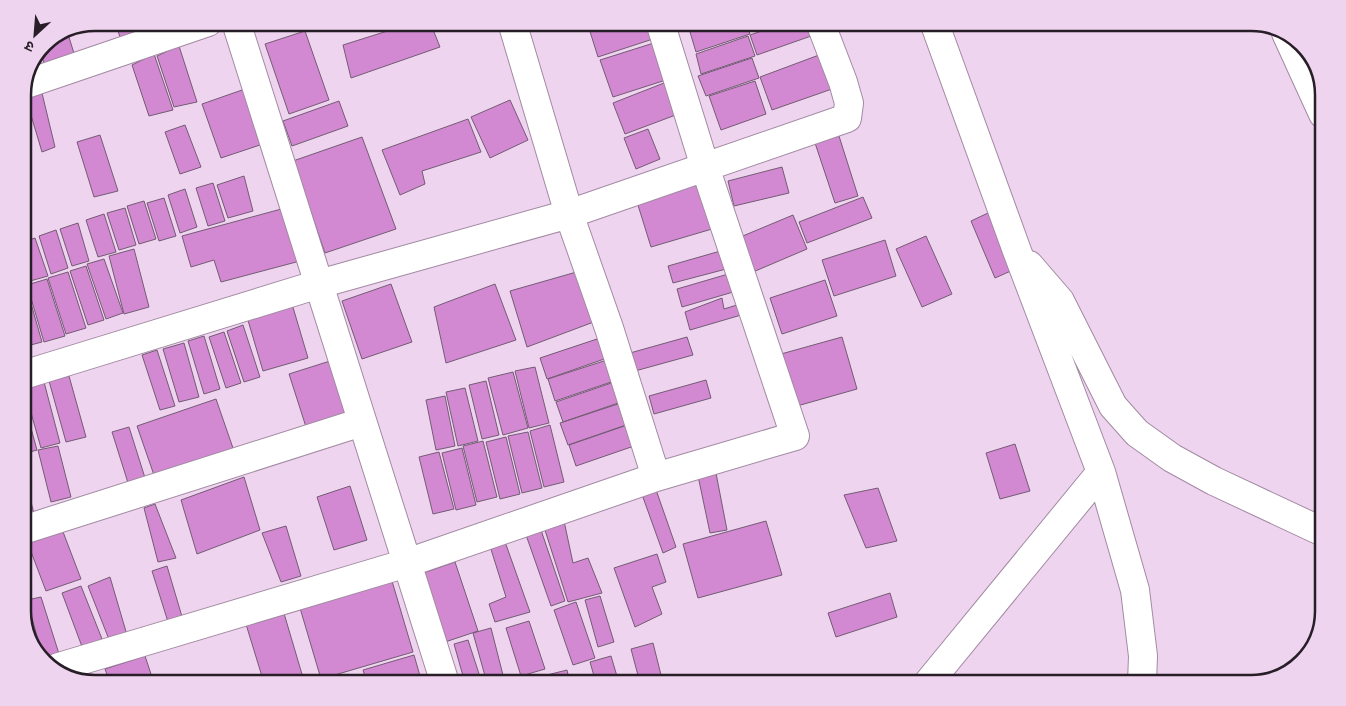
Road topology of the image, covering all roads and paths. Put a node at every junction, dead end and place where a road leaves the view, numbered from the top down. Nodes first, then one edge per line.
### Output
1 (182, 31) edge
2 (239, 31) edge
3 (515, 31) edge
4 (663, 31) edge
5 (824, 31) edge
6 (937, 31) edge
7 (1292, 46) edge
8 (32, 82) edge
9 (1315, 96) edge
10 (705, 167) junction
11 (569, 214) junction
12 (1016, 251) junction
13 (319, 284) junction
14 (31, 373) edge
15 (362, 422) junction
16 (1101, 472) junction
17 (656, 477) junction
18 (31, 527) edge
19 (1315, 528) edge
20 (407, 563) junction
21 (62, 665) edge
22 (442, 675) edge
23 (935, 675) edge
24 (1142, 675) edge

1 - 8 street
2 - 13 street
3 - 11 street
4 - 10 street
5 - 10 street
6 - 12 street
7 - 9 street
10 - 11 street
10 - 17 street
11 - 13 street
11 - 17 street
12 - 16 street
12 - 19 street
13 - 14 street
13 - 15 street
15 - 18 street
15 - 20 street
16 - 23 street
16 - 24 street
17 - 20 street
20 - 21 street
20 - 22 street

